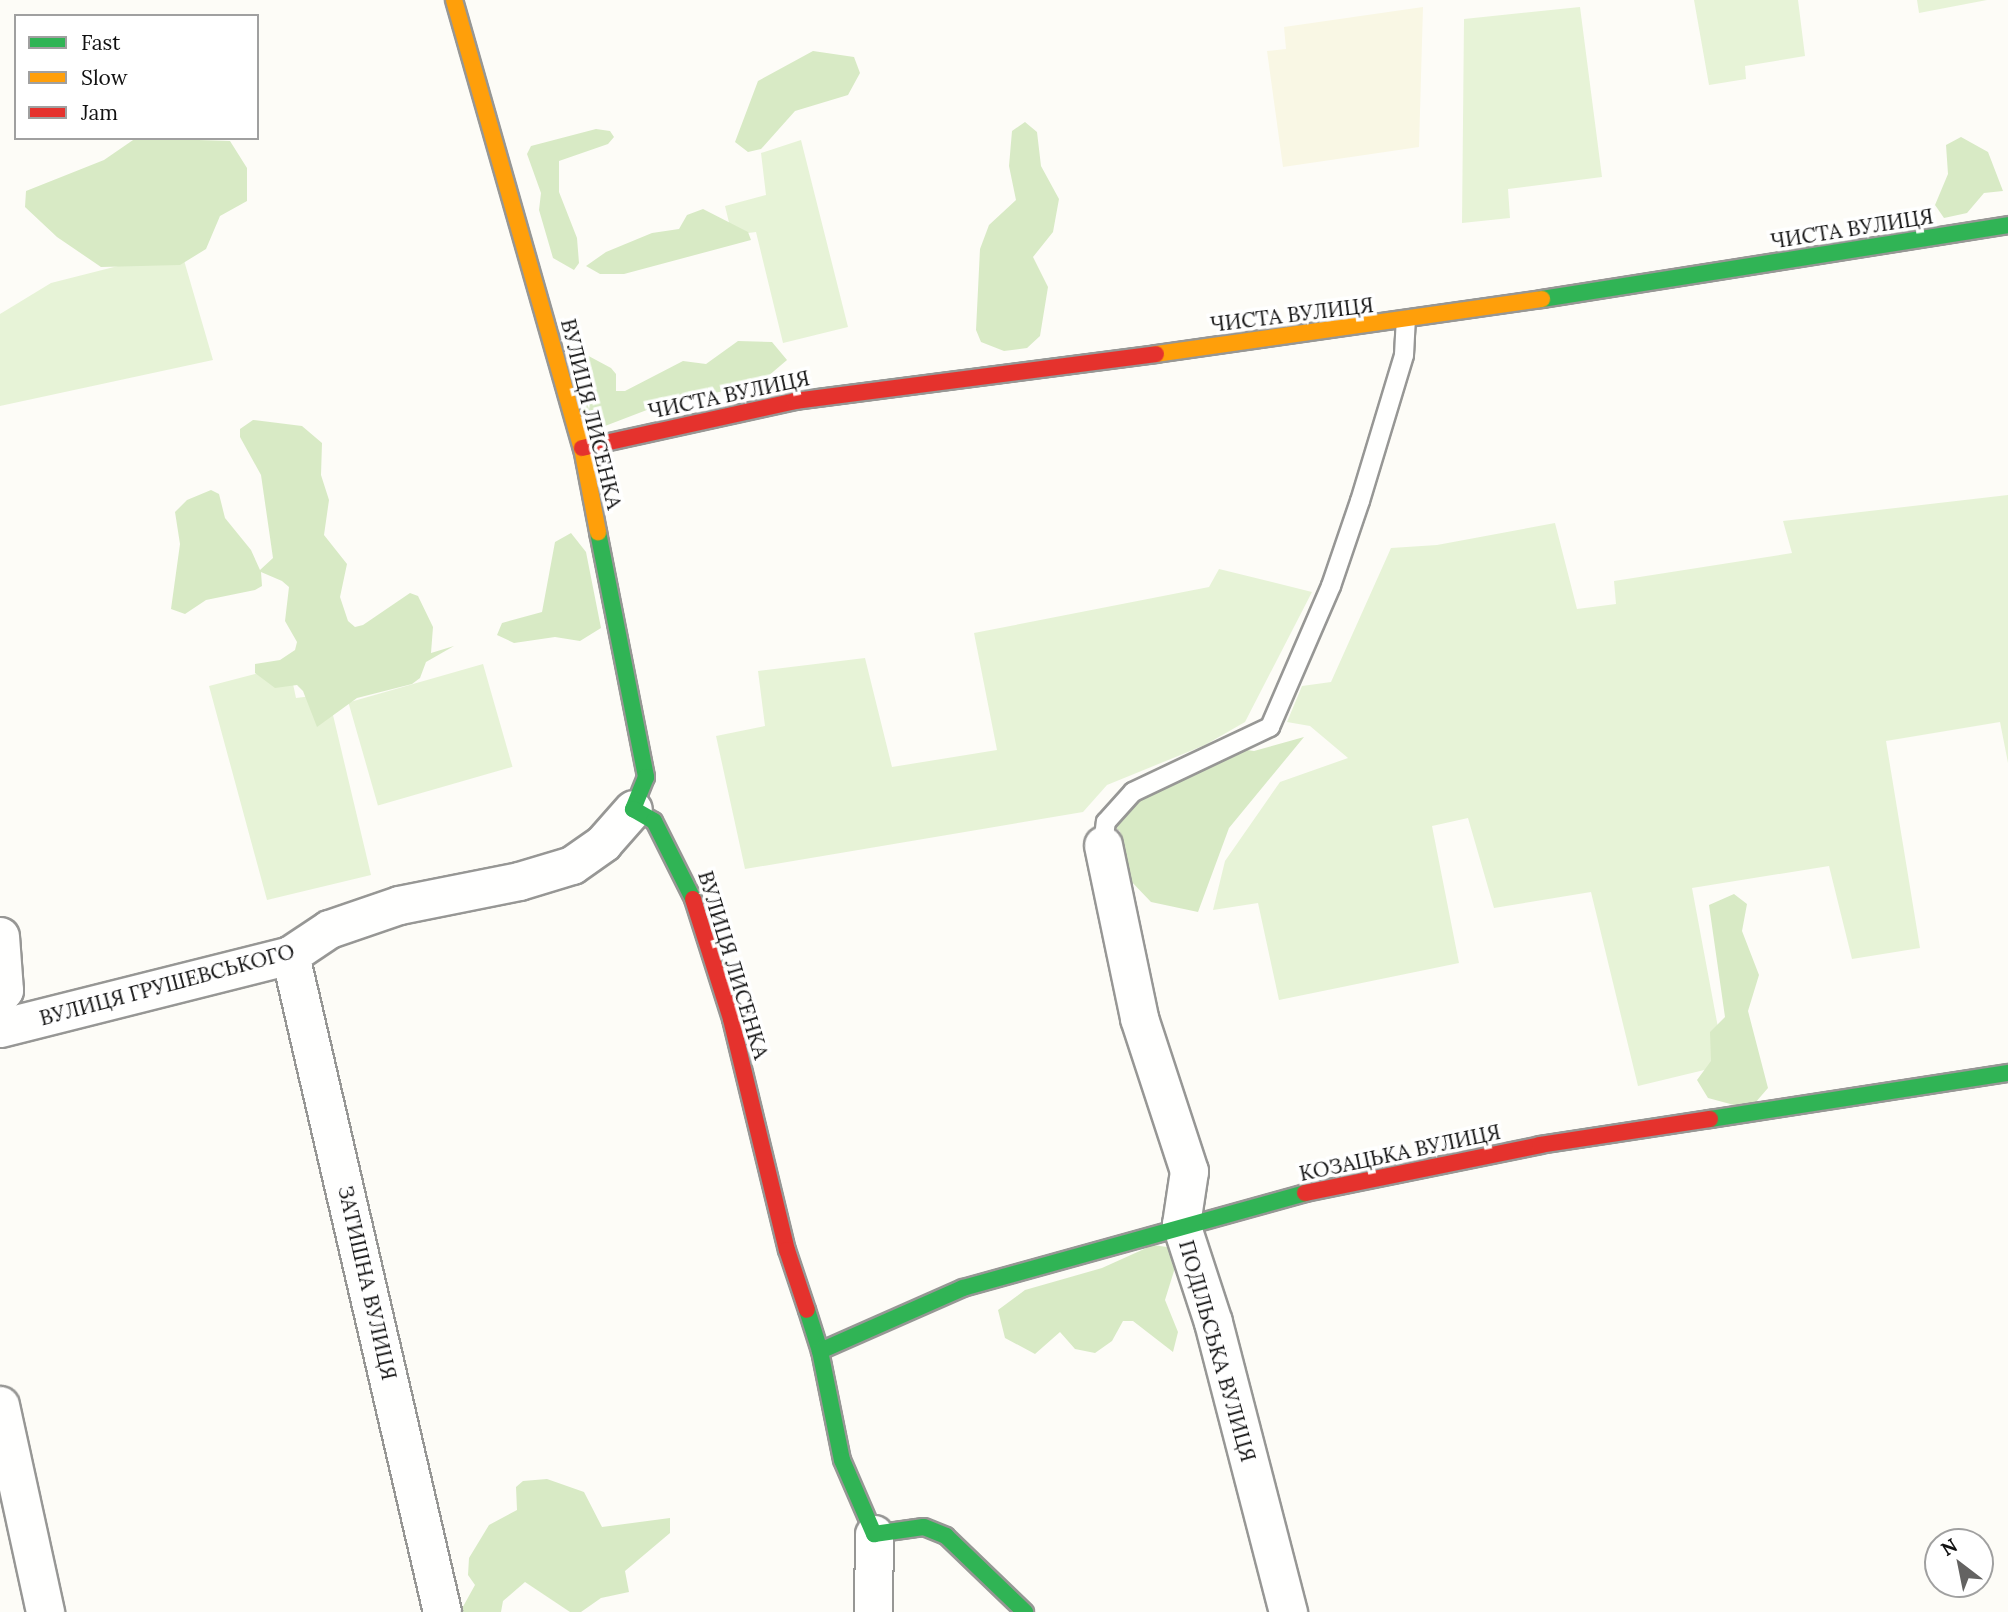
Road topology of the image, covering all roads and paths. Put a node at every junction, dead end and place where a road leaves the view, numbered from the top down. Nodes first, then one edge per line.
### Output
1 (454, 0) edge
2 (2008, 225) edge
3 (1406, 321) junction
4 (582, 448) junction
5 (633, 809) junction
6 (1102, 845) joint
7 (0, 936) edge
8 (290, 955) junction
9 (0, 995) edge
10 (0, 1028) edge
11 (2008, 1073) edge
12 (1181, 1224) junction
13 (820, 1351) junction
14 (0, 1405) edge
15 (874, 1534) junction
16 (45, 1612) edge
17 (442, 1612) edge
18 (873, 1612) edge
19 (1025, 1612) edge
20 (1288, 1612) edge

1 - 4 street, ВУЛИЦЯ ЛИСЕНКА
2 - 3 street, ЧИСТА ВУЛИЦЯ
3 - 4 street, ЧИСТА ВУЛИЦЯ
3 - 6 lane
4 - 5 street, ВУЛИЦЯ ЛИСЕНКА
5 - 8 street, ВУЛИЦЯ ГРУШЕВСЬКОГО
5 - 13 street, ВУЛИЦЯ ЛИСЕНКА
6 - 12 street, ПОДІЛЬСЬКА ВУЛИЦЯ
7 - 9 street
8 - 10 street, ВУЛИЦЯ ГРУШЕВСЬКОГО
8 - 17 street, ЗАТИШНА ВУЛИЦЯ
11 - 12 street, КОЗАЦЬКА ВУЛИЦЯ
12 - 13 street, КОЗАЦЬКА ВУЛИЦЯ
12 - 20 street, ПОДІЛЬСЬКА ВУЛИЦЯ
13 - 15 street, ВУЛИЦЯ ЛИСЕНКА
14 - 16 street
15 - 18 street
15 - 19 street

